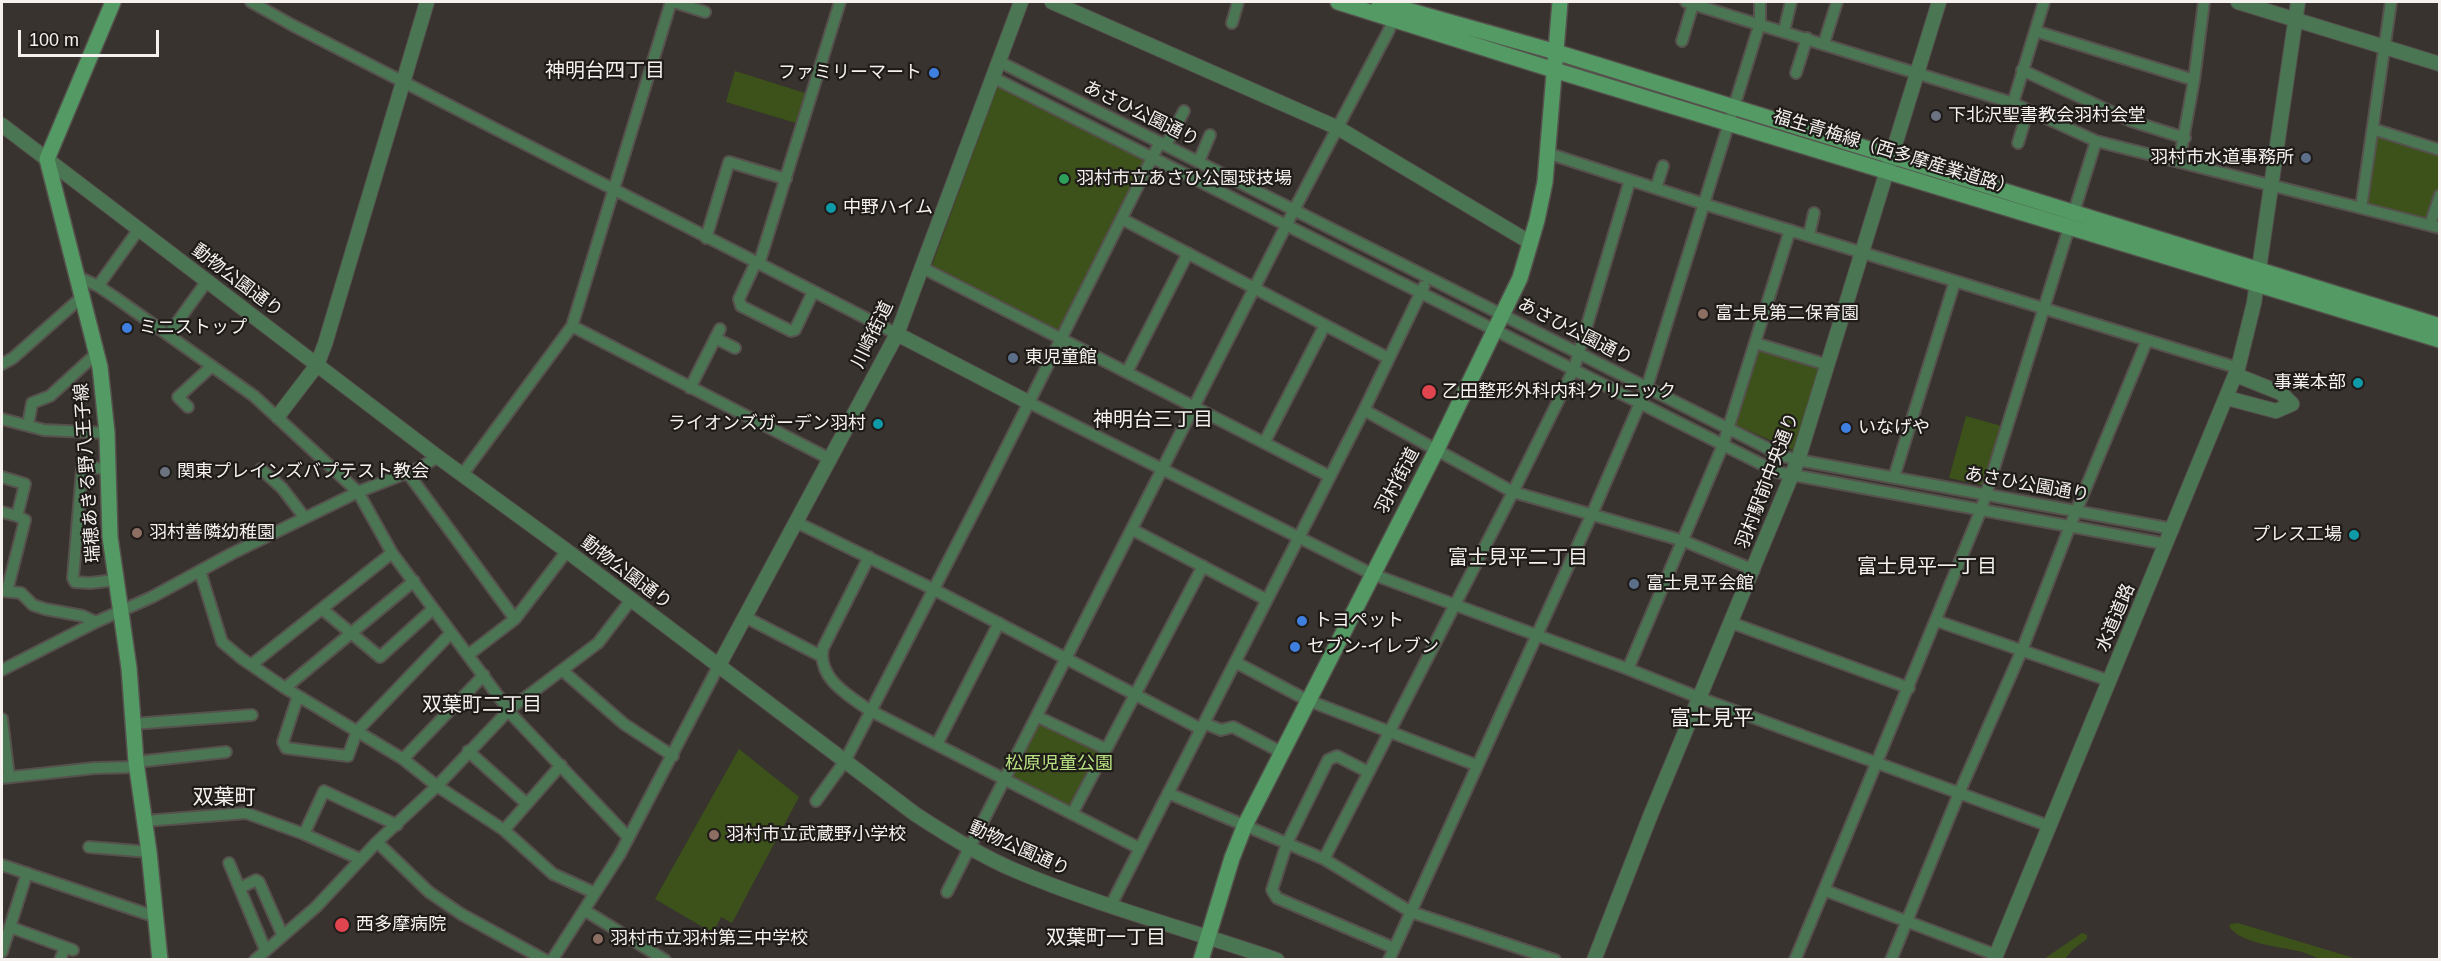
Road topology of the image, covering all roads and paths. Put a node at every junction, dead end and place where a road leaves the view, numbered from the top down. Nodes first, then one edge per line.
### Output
1 (113, 2) edge
2 (251, 2) edge
3 (427, 2) edge
4 (673, 2) edge
5 (840, 2) edge
6 (1021, 2) edge
7 (1052, 2) edge
8 (1238, 2) edge
9 (1338, 2) edge
10 (1379, 2) edge
11 (1560, 2) edge
12 (1690, 2) edge
13 (1760, 2) edge
14 (1791, 2) edge
15 (1837, 2) edge
16 (1939, 2) edge
17 (2044, 2) edge
18 (2204, 2) edge
19 (2238, 2) edge
20 (2298, 2) edge
21 (2391, 2) edge
22 (1397, 9) edge
23 (705, 12) dead end
24 (2295, 20) junction
25 (1232, 23) dead end
26 (1760, 23) junction
27 (1784, 31) junction
28 (2035, 31) junction
29 (1807, 38) junction
30 (1682, 41) dead end
31 (1824, 43) junction
32 (2384, 48) junction
33 (1556, 52) junction
34 (998, 61) junction
35 (2439, 64) edge
36 (1554, 70) junction
37 (2022, 70) junction
38 (1917, 72) junction
39 (1796, 73) dead end
40 (992, 77) junction
41 (2194, 80) junction
42 (402, 81) junction
43 (2013, 103) junction
44 (2028, 110) junction
45 (1184, 111) dead end
46 (1731, 116) junction
47 (2, 125) edge
48 (1338, 128) junction
49 (2373, 129) junction
50 (1210, 135) dead end
51 (2185, 138) junction
52 (2096, 141) junction
53 (1163, 143) junction
54 (2018, 143) dead end
55 (2439, 150) edge
56 (1547, 153) junction
57 (1152, 157) junction
58 (47, 159) junction
59 (1199, 161) junction
60 (2179, 162) junction
61 (1889, 164) junction
62 (1663, 166) dead end
63 (786, 179) junction
64 (1630, 180) junction
65 (2271, 186) junction
66 (1656, 188) junction
67 (612, 189) junction
68 (2439, 195) edge
69 (1704, 204) junction
70 (2361, 208) junction
71 (1294, 210) junction
72 (1814, 213) dead end
73 (1122, 219) junction
74 (2072, 220) junction
75 (1288, 225) junction
76 (2435, 226) edge
77 (139, 229) junction
78 (1790, 230) junction
79 (1809, 235) junction
80 (706, 238) junction
81 (1531, 243) junction
82 (1862, 252) junction
83 (1188, 253) junction
84 (758, 263) junction
85 (923, 268) junction
86 (78, 277) junction
87 (1428, 278) junction
88 (2257, 278) junction
89 (207, 281) junction
90 (1955, 281) junction
91 (100, 287) junction
92 (1256, 289) junction
93 (813, 292) junction
94 (1420, 292) junction
95 (84, 297) junction
96 (2044, 309) junction
97 (1504, 315) junction
98 (1325, 325) junction
99 (572, 326) junction
100 (2439, 326) edge
101 (1496, 329) junction
102 (168, 334) junction
103 (897, 334) junction
104 (1061, 339) junction
105 (2147, 340) junction
106 (2439, 340) edge
107 (1755, 343) junction
108 (735, 348) dead end
109 (97, 353) junction
110 (1579, 353) junction
111 (1388, 358) junction
112 (2, 364) edge
113 (317, 365) junction
114 (1828, 365) junction
115 (212, 366) junction
116 (1574, 369) junction
117 (1126, 372) junction
118 (2237, 372) junction
119 (1647, 387) junction
120 (690, 388) junction
121 (2227, 398) junction
122 (1028, 402) junction
123 (1641, 403) junction
124 (188, 407) dead end
125 (1195, 408) junction
126 (1364, 410) junction
127 (278, 416) junction
128 (2, 418) edge
129 (28, 425) junction
130 (1728, 428) junction
131 (107, 433) junction
132 (1264, 443) junction
133 (1723, 445) junction
134 (1437, 449) junction
135 (438, 457) junction
136 (830, 459) junction
137 (1798, 460) junction
138 (109, 469) junction
139 (261, 469) dead end
140 (1163, 469) junction
141 (407, 472) junction
142 (462, 475) junction
143 (1792, 475) junction
144 (1329, 476) junction
145 (2, 477) edge
146 (1894, 477) junction
147 (358, 492) junction
148 (1513, 492) junction
149 (1986, 494) junction
150 (1982, 510) junction
151 (2077, 511) junction
152 (2, 512) edge
153 (1592, 514) junction
154 (17, 516) junction
155 (305, 518) junction
156 (796, 522) junction
157 (2070, 526) junction
158 (2173, 529) junction
159 (1133, 530) junction
160 (1299, 537) junction
161 (1684, 541) junction
162 (2166, 544) junction
163 (567, 551) junction
164 (392, 553) junction
165 (869, 557) junction
166 (1203, 566) junction
167 (1754, 570) junction
168 (200, 571) junction
169 (1372, 574) junction
170 (115, 580) junction
171 (414, 581) junction
172 (933, 589) junction
173 (4, 591) edge
174 (631, 600) junction
175 (1267, 600) junction
176 (1454, 605) junction
177 (322, 609) junction
178 (433, 609) junction
179 (121, 610) junction
180 (745, 617) junction
181 (515, 619) junction
182 (1937, 621) junction
183 (96, 622) junction
184 (999, 623) junction
185 (1732, 623) junction
186 (451, 633) junction
187 (351, 634) junction
188 (1537, 635) junction
189 (2022, 650) junction
190 (468, 655) junction
191 (821, 656) junction
192 (1067, 659) junction
193 (1235, 662) junction
194 (251, 665) junction
195 (718, 667) junction
196 (1628, 669) junction
197 (2, 670) edge
198 (563, 671) junction
199 (484, 675) junction
200 (2110, 681) junction
201 (285, 688) junction
202 (1908, 688) junction
203 (1135, 694) junction
204 (298, 696) junction
205 (1700, 698) junction
206 (1307, 700) junction
207 (510, 709) junction
208 (870, 710) junction
209 (252, 715) dead end
210 (1038, 717) junction
211 (2, 719) edge
212 (132, 724) junction
213 (1202, 726) junction
214 (357, 731) junction
215 (1389, 732) junction
216 (937, 744) junction
217 (1106, 749) junction
218 (468, 751) junction
219 (225, 752) dead end
220 (1281, 752) junction
221 (673, 756) junction
222 (403, 759) junction
223 (845, 761) junction
224 (1876, 762) junction
225 (136, 764) junction
226 (561, 765) junction
227 (1476, 765) junction
228 (1368, 772) junction
229 (5, 777) edge
230 (1006, 780) junction
231 (437, 786) junction
232 (1959, 792) junction
233 (1168, 793) junction
234 (816, 801) dead end
235 (527, 804) junction
236 (1072, 814) junction
237 (145, 821) junction
238 (397, 825) junction
239 (1245, 825) junction
240 (2049, 826) junction
241 (504, 830) junction
242 (304, 834) junction
243 (628, 837) junction
244 (377, 842) junction
245 (1287, 843) junction
246 (89, 847) dead end
247 (970, 848) junction
248 (1139, 848) junction
249 (149, 852) junction
250 (360, 859) junction
251 (1324, 859) junction
252 (229, 863) dead end
253 (2, 865) edge
254 (27, 873) junction
255 (240, 888) junction
256 (1824, 890) junction
257 (595, 892) junction
258 (947, 892) dead end
259 (1112, 905) junction
260 (584, 910) junction
261 (1411, 912) junction
262 (156, 917) junction
263 (1907, 921) junction
264 (10, 927) junction
265 (282, 934) junction
266 (1208, 936) junction
267 (1394, 948) junction
268 (265, 949) junction
269 (2, 952) edge
270 (1995, 957) edge
271 (60, 960) edge
272 (160, 960) edge
273 (255, 960) edge
274 (545, 960) edge
275 (552, 960) edge
276 (665, 960) edge
277 (1201, 960) edge
278 (1277, 960) edge
279 (1389, 960) edge
280 (1555, 960) edge
281 (1594, 960) edge
282 (1795, 960) edge
283 (1891, 960) edge

1 - 58 main road
2 - 42 street
3 - 42 street
4 - 23 street
4 - 67 street
5 - 63 street
6 - 34 street, 川崎街道
7 - 48 street
8 - 25 street
9 - 22 main road, 福生青梅線（西多摩産業道路）
10 - 22 main road, 福生青梅線（西多摩産業道路）
11 - 33 main road, 羽村街道
12 - 26 street
12 - 30 street
13 - 26 street
14 - 27 street
15 - 31 street
16 - 38 street, 羽村駅前中央通り
17 - 28 street
18 - 41 street
19 - 24 street
20 - 24 street, 水道道路
21 - 32 street
22 - 33 main road, 福生青梅線（西多摩産業道路）
22 - 36 main road, 福生青梅線（西多摩産業道路）
22 - 48 street
24 - 32 street
24 - 65 street, 水道道路
26 - 27 street
26 - 46 street
27 - 29 street
28 - 37 street
28 - 41 street
29 - 31 street
29 - 39 street
31 - 38 street
32 - 35 street
32 - 49 street
33 - 36 main road, 羽村街道
33 - 46 main road, 福生青梅線（西多摩産業道路）
34 - 40 street, 川崎街道
34 - 53 street, あさひ公園通り
36 - 46 main road, 福生青梅線（西多摩産業道路）
36 - 56 main road, 羽村街道
37 - 43 street
37 - 51 street
38 - 43 street
38 - 61 street, 羽村駅前中央通り
40 - 57 street, あさひ公園通り
40 - 85 street, 川崎街道
41 - 51 street
42 - 67 street
42 - 113 street
43 - 44 street
44 - 52 street
44 - 54 street
45 - 53 street
46 - 61 main road, 福生青梅線（西多摩産業道路）
46 - 69 street
47 - 58 street, 動物公園通り
48 - 71 street
48 - 81 street
49 - 55 street
49 - 70 street
50 - 59 street
51 - 60 street
52 - 60 street
52 - 74 street
53 - 57 street
53 - 59 street, あさひ公園通り
56 - 64 street
56 - 81 main road, 羽村街道
57 - 73 street
57 - 75 street, あさひ公園通り
58 - 77 street, 動物公園通り
58 - 86 main road, 瑞穂あきる野八王子線
59 - 71 street, あさひ公園通り
60 - 65 street
61 - 74 main road, 福生青梅線（西多摩産業道路）
61 - 82 street, 羽村駅前中央通り
62 - 66 street
63 - 80 street
63 - 84 street
64 - 66 street
64 - 110 street
65 - 70 street
65 - 88 street, 水道道路
66 - 69 street
67 - 80 street
67 - 99 street
68 - 76 street
69 - 78 street
69 - 119 street
70 - 76 street
71 - 75 street
71 - 87 street, あさひ公園通り
72 - 79 street
73 - 83 street
73 - 104 street
74 - 88 main road, 福生青梅線（西多摩産業道路）
74 - 96 street
75 - 92 street
75 - 94 street, あさひ公園通り
77 - 89 street, 動物公園通り
77 - 91 street
78 - 79 street
78 - 107 street
79 - 82 street
80 - 84 street
81 - 97 main road, 羽村街道
82 - 90 street
82 - 114 street, 羽村駅前中央通り
83 - 92 street
83 - 117 street
84 - 93 street
84 - 93 street
85 - 103 street, 川崎街道
85 - 104 street
86 - 91 street
86 - 95 main road, 瑞穂あきる野八王子線
87 - 94 street
87 - 97 street, あさひ公園通り
88 - 100 main road, 福生青梅線（西多摩産業道路）
88 - 106 main road, 福生青梅線（西多摩産業道路）
88 - 118 street, 水道道路
89 - 102 street
89 - 113 street, 動物公園通り
90 - 96 street
90 - 146 street
91 - 95 street
91 - 102 street
92 - 98 street
92 - 125 street
93 - 103 street
94 - 101 street, あさひ公園通り
94 - 111 street
95 - 109 main road, 瑞穂あきる野八王子線
95 - 112 street
96 - 105 street
96 - 149 street
97 - 101 main road, 羽村街道
97 - 110 street, あさひ公園通り
98 - 111 street
98 - 132 street
99 - 120 street
99 - 142 street
101 - 116 street, あさひ公園通り
101 - 134 main road, 羽村街道
102 - 115 street
103 - 122 street
103 - 136 street, 川崎街道
104 - 117 street
104 - 122 street
105 - 118 street
105 - 151 street
107 - 114 street
107 - 130 street
108 - 120 street
109 - 129 street
109 - 131 main road, 瑞穂あきる野八王子線
110 - 116 street
110 - 119 street, あさひ公園通り
111 - 126 street
113 - 127 street
113 - 135 street, 動物公園通り
114 - 137 street, 羽村駅前中央通り
115 - 124 street
115 - 127 street
116 - 123 street, あさひ公園通り
116 - 148 street
117 - 125 street
118 - 121 street, 水道道路
118 - 121 street
119 - 123 street
119 - 130 street, あさひ公園通り
120 - 136 street
121 - 158 street, 水道道路
122 - 140 street
122 - 172 street
123 - 133 street, あさひ公園通り
123 - 153 street
125 - 132 street
125 - 140 street
126 - 134 street
126 - 144 street
127 - 147 street
128 - 129 street
129 - 131 street
130 - 133 street
130 - 137 street, あさひ公園通り
131 - 138 main road, 瑞穂あきる野八王子線
132 - 144 street
133 - 143 street, あさひ公園通り
133 - 161 street
134 - 148 street
134 - 169 main road, 羽村街道
135 - 141 street
135 - 142 street, 動物公園通り
136 - 156 street, 川崎街道
137 - 143 street, 羽村駅前中央通り
137 - 146 street, あさひ公園通り
138 - 170 main road, 瑞穂あきる野八王子線
138 - 170 street
139 - 155 street
140 - 159 street
140 - 160 street
141 - 147 street
141 - 181 street
142 - 163 street, 動物公園通り
143 - 150 street, あさひ公園通り
143 - 167 street, 羽村駅前中央通り
144 - 160 street
145 - 154 street
146 - 149 street, あさひ公園通り
147 - 155 street
147 - 164 street
148 - 153 street
148 - 176 street
149 - 150 street
149 - 151 street, あさひ公園通り
150 - 157 street, あさひ公園通り
150 - 182 street
151 - 157 street
151 - 158 street, あさひ公園通り
152 - 154 street
153 - 161 street
153 - 188 street
154 - 173 street
155 - 168 street
156 - 165 street
156 - 180 street, 川崎街道
157 - 162 street, あさひ公園通り
157 - 189 street
158 - 162 street, 水道道路
159 - 166 street
159 - 192 street
160 - 169 street
160 - 175 street
161 - 167 street
161 - 196 street
162 - 200 street, 水道道路
163 - 174 street, 動物公園通り
163 - 181 street
164 - 171 street
164 - 177 street
165 - 172 street
165 - 191 street
166 - 175 street
166 - 203 street
167 - 185 street, 羽村駅前中央通り
168 - 179 street
168 - 194 street
169 - 176 street
169 - 206 main road, 羽村街道
170 - 179 main road, 瑞穂あきる野八王子線
171 - 178 street
171 - 187 street
172 - 184 street
172 - 208 street
173 - 183 street
174 - 195 street, 動物公園通り
174 - 198 street
175 - 193 street
176 - 188 street
176 - 215 street
177 - 187 street
177 - 194 street
178 - 186 street
178 - 187 street
179 - 183 street
179 - 212 main road, 瑞穂あきる野八王子線
180 - 191 street
180 - 195 street, 川崎街道
181 - 190 street
182 - 189 street
182 - 202 street
183 - 197 street
184 - 192 street
184 - 216 street
185 - 202 street
185 - 205 street, 羽村駅前中央通り
186 - 190 street
186 - 214 street
187 - 201 street
188 - 196 street
188 - 227 street
189 - 200 street
189 - 232 street
190 - 199 street
191 - 208 street
192 - 203 street
192 - 210 street
193 - 206 street
193 - 213 street
194 - 201 street
195 - 221 street
195 - 223 street, 動物公園通り
196 - 205 street
198 - 207 street
198 - 221 street
199 - 207 street
199 - 222 street
200 - 240 street, 水道道路
201 - 204 street
202 - 224 street
203 - 213 street
203 - 217 street
204 - 214 street
204 - 214 street
205 - 224 street
205 - 281 street, 羽村駅前中央通り
206 - 215 street
206 - 220 main road, 羽村街道
207 - 218 street
207 - 226 street
208 - 216 street
208 - 223 street
209 - 212 street
210 - 217 street
210 - 230 street
211 - 229 street
212 - 225 main road, 瑞穂あきる野八王子線
213 - 220 street
213 - 233 street
214 - 222 street
215 - 227 street
215 - 228 street
216 - 230 street
217 - 236 street
218 - 231 street
218 - 235 street
219 - 225 street
220 - 239 main road, 羽村街道
221 - 243 street
222 - 231 street
223 - 234 street
223 - 247 street, 動物公園通り
224 - 232 street
224 - 256 street
225 - 229 street
225 - 237 main road, 瑞穂あきる野八王子線
226 - 235 street
226 - 243 street
227 - 261 street
228 - 245 street
228 - 251 street
230 - 236 street
230 - 247 street
231 - 238 street
231 - 241 street
232 - 240 street
232 - 263 street
233 - 239 street
233 - 248 street
235 - 241 street
236 - 248 street
237 - 242 street
237 - 249 main road, 瑞穂あきる野八王子線
238 - 242 street
238 - 244 street
239 - 245 street
239 - 266 main road, 羽村街道
240 - 270 street, 水道道路
241 - 257 street
242 - 250 street
243 - 257 street
244 - 250 street
244 - 274 street
245 - 251 street
245 - 267 street
246 - 249 street
247 - 258 street
247 - 259 street, 動物公園通り
248 - 259 street
249 - 262 main road, 瑞穂あきる野八王子線
250 - 265 street
251 - 261 street
252 - 255 street
253 - 254 street
254 - 262 street
254 - 264 street
255 - 265 street
255 - 268 street
256 - 263 street
256 - 282 street
257 - 260 street
259 - 266 street, 動物公園通り
260 - 275 street
260 - 276 street
261 - 267 street
261 - 280 street
262 - 272 main road, 瑞穂あきる野八王子線
263 - 270 street
263 - 283 street
264 - 269 street
264 - 271 street
265 - 268 street
266 - 277 main road, 羽村街道
266 - 278 street, 動物公園通り
267 - 279 street
268 - 273 street

